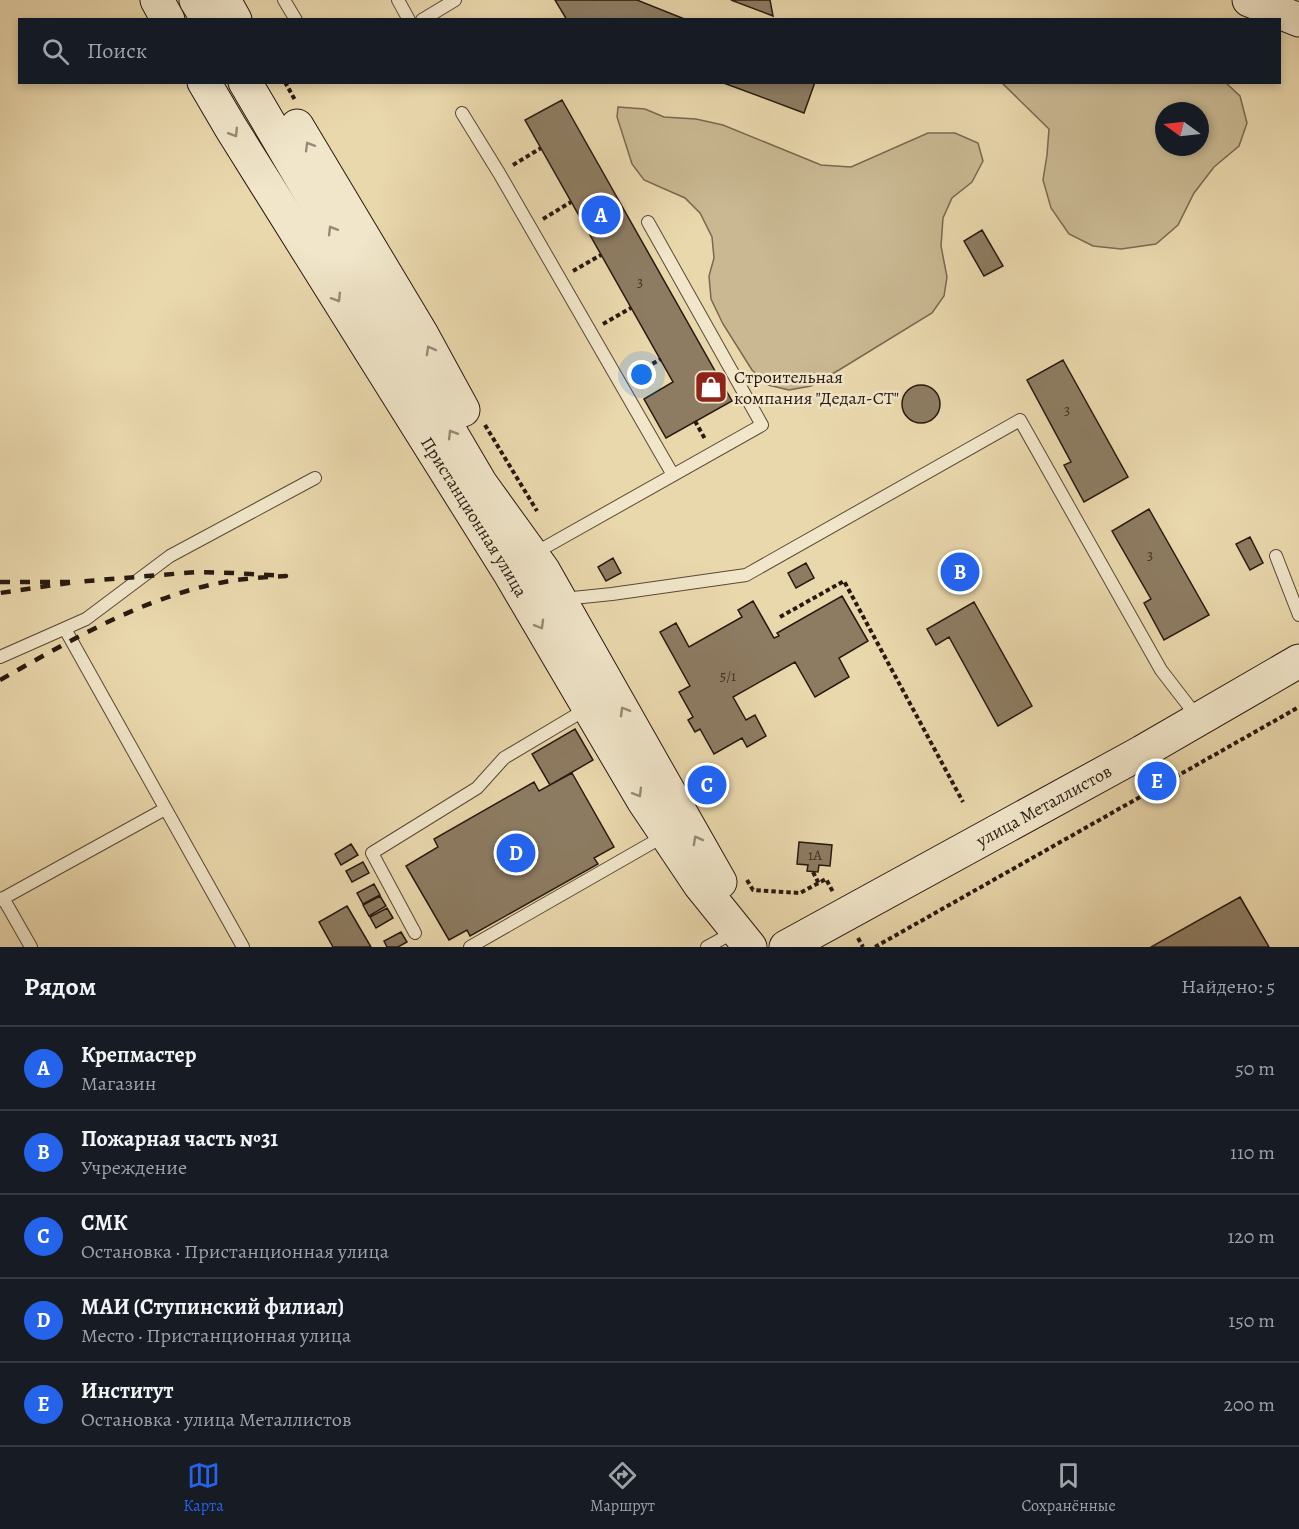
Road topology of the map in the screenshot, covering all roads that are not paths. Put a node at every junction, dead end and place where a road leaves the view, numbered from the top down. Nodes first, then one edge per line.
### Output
1 (157, 0) edge
2 (196, 0) edge
3 (224, 0) edge
4 (284, 0) edge
5 (398, 0) edge
6 (455, 0) edge
7 (1249, 0) edge
8 (167, 18) edge
9 (207, 18) edge
10 (234, 18) edge
11 (295, 18) edge
12 (408, 18) edge
13 (425, 18) edge
14 (1299, 20) edge
15 (205, 84) edge
16 (246, 84) edge
17 (284, 92) edge
18 (462, 113) dead end
19 (648, 222) dead end
20 (673, 475) junction
21 (315, 478) dead end
22 (544, 555) junction
23 (1276, 556) dead end
24 (560, 599) junction
25 (1299, 615) edge
26 (65, 628) junction
27 (0, 657) edge
28 (1299, 661) edge
29 (589, 708) junction
30 (1198, 719) junction
31 (165, 809) junction
32 (666, 835) junction
33 (2, 899) edge
34 (415, 933) dead end
35 (747, 941) edge
36 (31, 947) edge
37 (243, 947) edge
38 (470, 947) edge
39 (707, 947) edge
40 (786, 947) edge

1 - 8 main road
2 - 9 main road
3 - 10 main road
4 - 11 lane
5 - 12 lane
6 - 13 lane
7 - 14 main road
15 -> 29 main road, Пристанционная улица
22 -> 16 main road, Пристанционная улица
22 -> 17 main road
18 - 20 lane
19 - 20 lane
20 - 22 lane
21 - 26 lane
22 - 24 main road, Пристанционная улица
23 - 25 lane
24 - 30 lane
35 -> 24 main road, Пристанционная улица
26 - 27 lane
26 - 31 lane
28 - 30 main road, улица Металлистов
29 -> 32 main road, Пристанционная улица
29 - 34 lane
30 - 40 main road, улица Металлистов
31 - 33 lane
31 - 37 lane
32 - 35 main road, Пристанционная улица
32 - 38 lane
33 - 36 lane
35 - 39 lane

